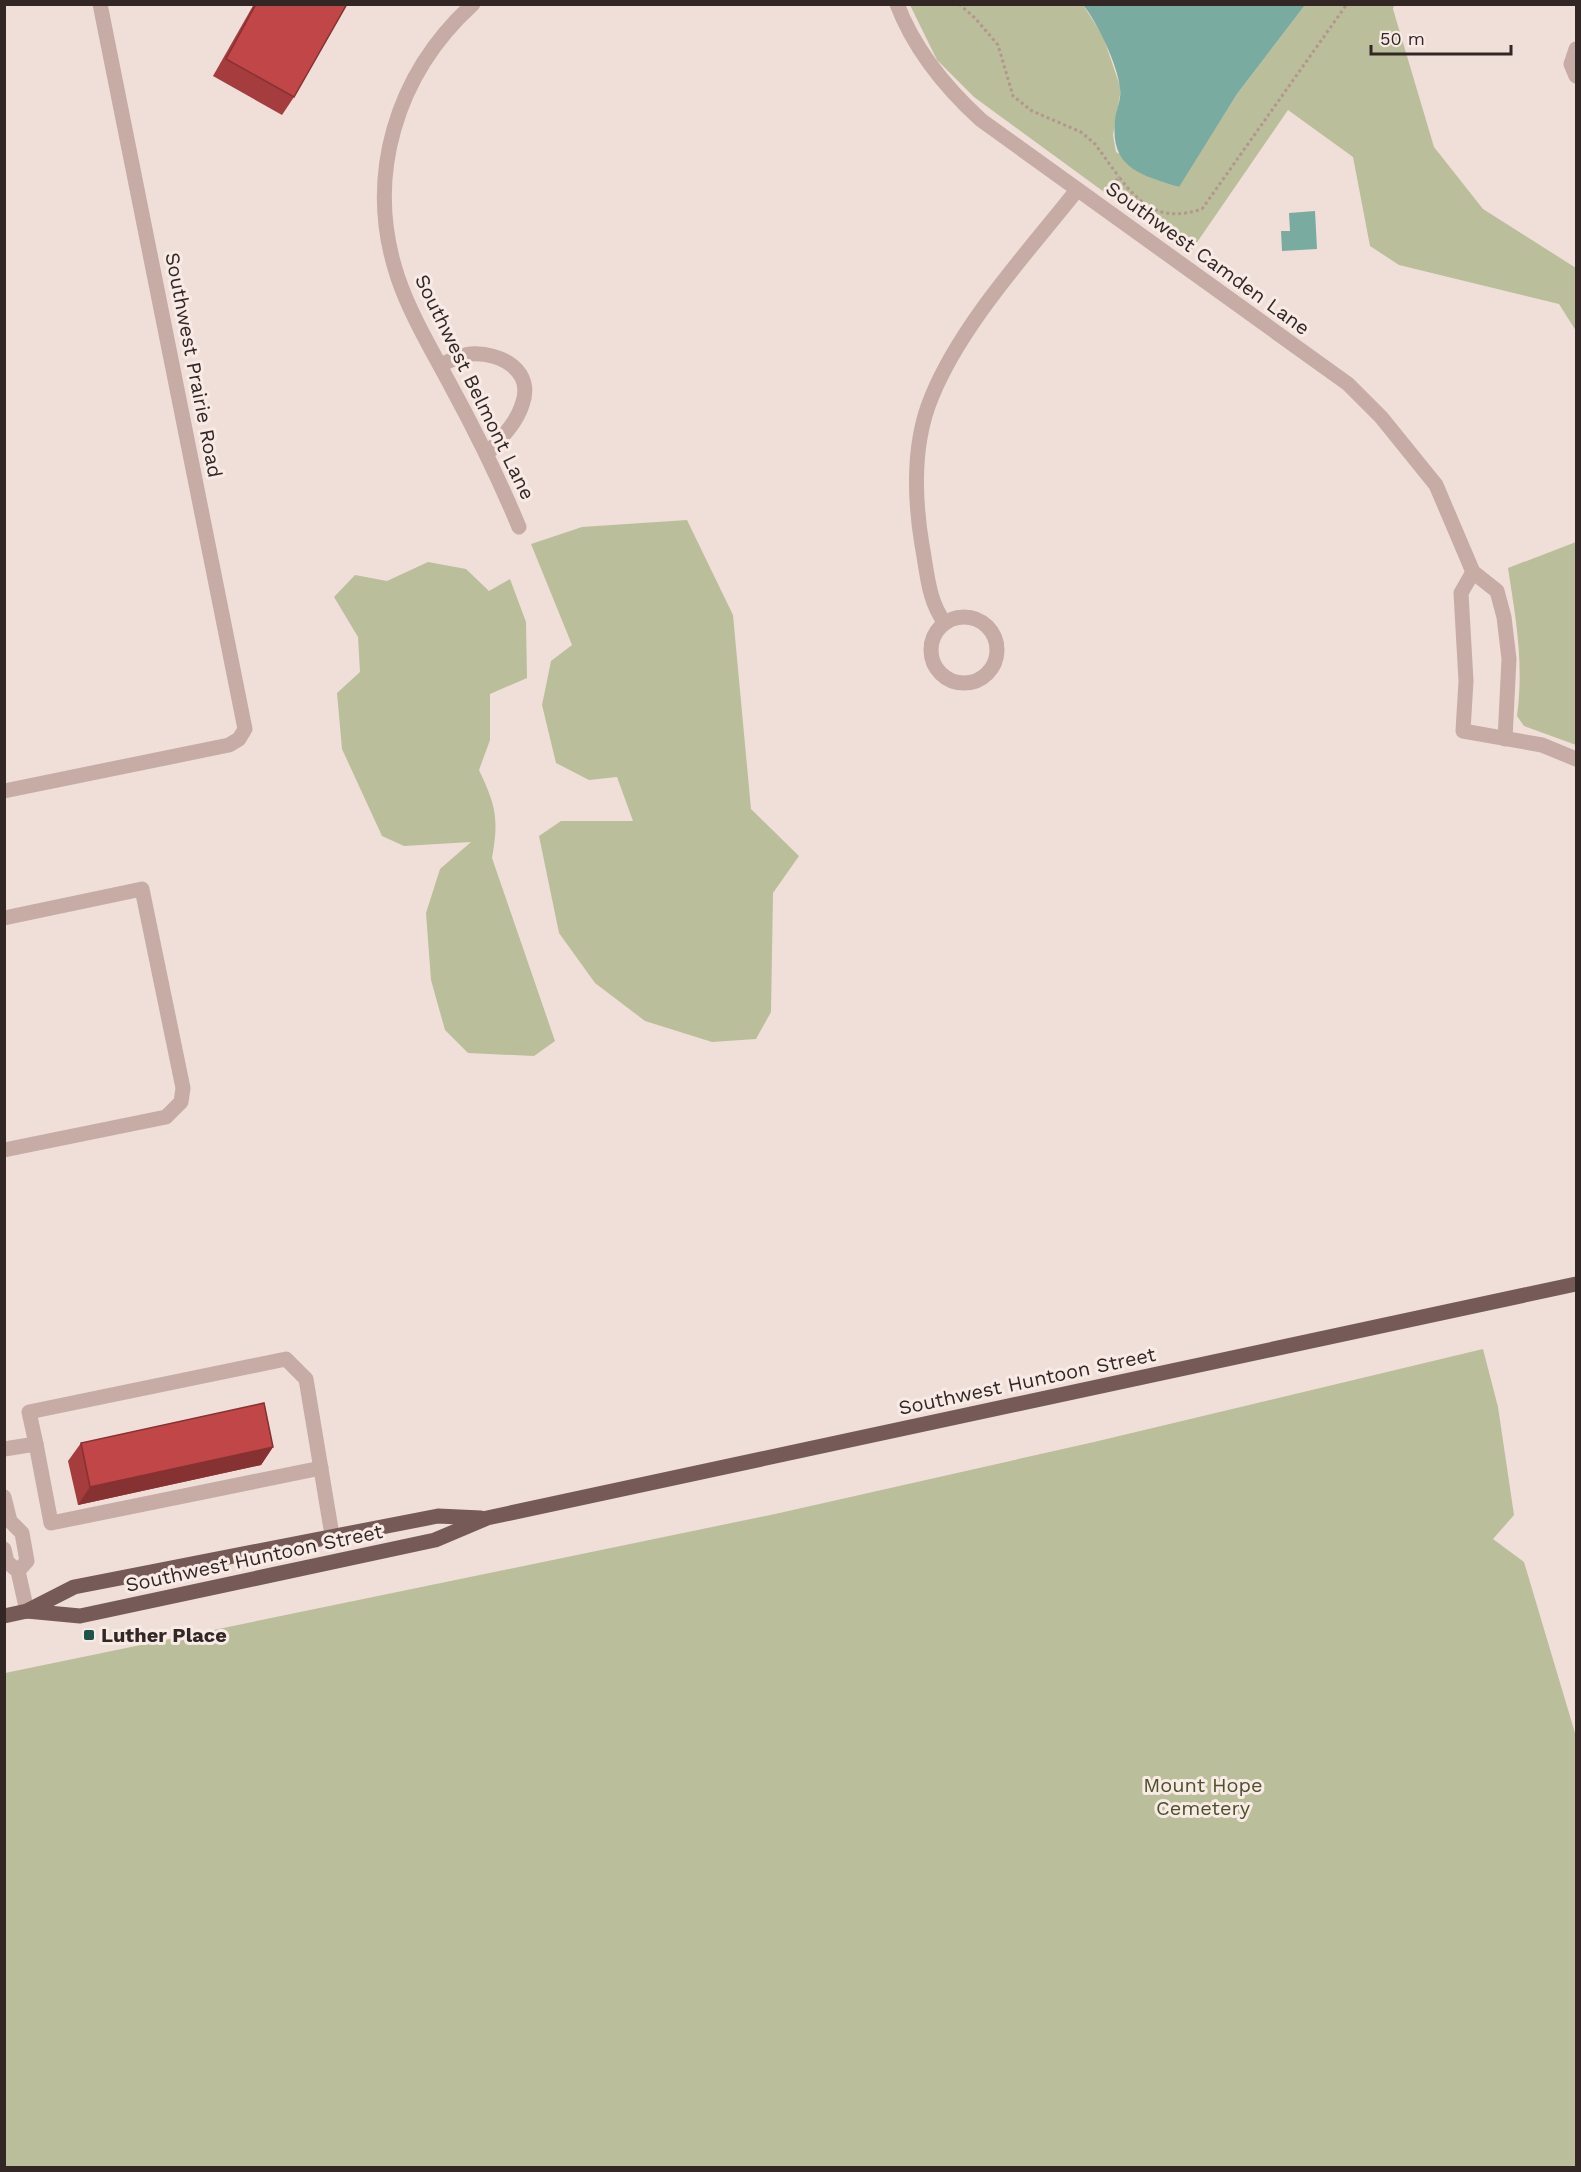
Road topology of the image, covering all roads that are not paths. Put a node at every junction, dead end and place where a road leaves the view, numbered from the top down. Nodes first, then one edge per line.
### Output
1 (100, 4) edge
2 (473, 4) edge
3 (897, 4) edge
4 (1576, 48) edge
5 (1576, 76) edge
6 (1077, 190) junction
7 (440, 365) junction
8 (488, 454) junction
9 (519, 527) dead end
10 (1473, 572) junction
11 (945, 623) junction
12 (1505, 739) junction
13 (1576, 759) edge
14 (4, 791) edge
15 (4, 918) edge
16 (4, 1150) edge
17 (1576, 1284) edge
18 (36, 1444) junction
19 (4, 1449) edge
20 (321, 1468) junction
21 (4, 1497) edge
22 (487, 1518) junction
23 (7, 1526) edge
24 (332, 1535) junction
25 (4, 1549) edge
26 (18, 1571) junction
27 (27, 1611) junction
28 (4, 1616) edge

1 - 14 street, Southwest Prairie Road
2 - 7 street, Southwest Belmont Lane
3 - 6 street
4 - 5 street
6 - 10 street, Southwest Camden Lane
6 - 11 street, Southwest Camden Lane
7 - 8 street, Southwest Belmont Lane
7 - 8 street
8 - 9 street, Southwest Belmont Lane
10 - 12 street, Southwest Camden Lane
10 - 12 street
11 - 11 street
12 - 13 street
15 - 16 street
17 - 22 main road, Southwest Huntoon Street
18 - 19 street
18 - 20 street
18 - 20 street
20 - 24 street
21 - 23 street
22 - 24 main road, Southwest Huntoon Street
22 - 27 main road, Southwest Huntoon Street
23 - 26 street
24 - 27 main road, Southwest Huntoon Street
25 - 26 street
26 - 27 street
27 - 28 main road, Southwest Huntoon Street

